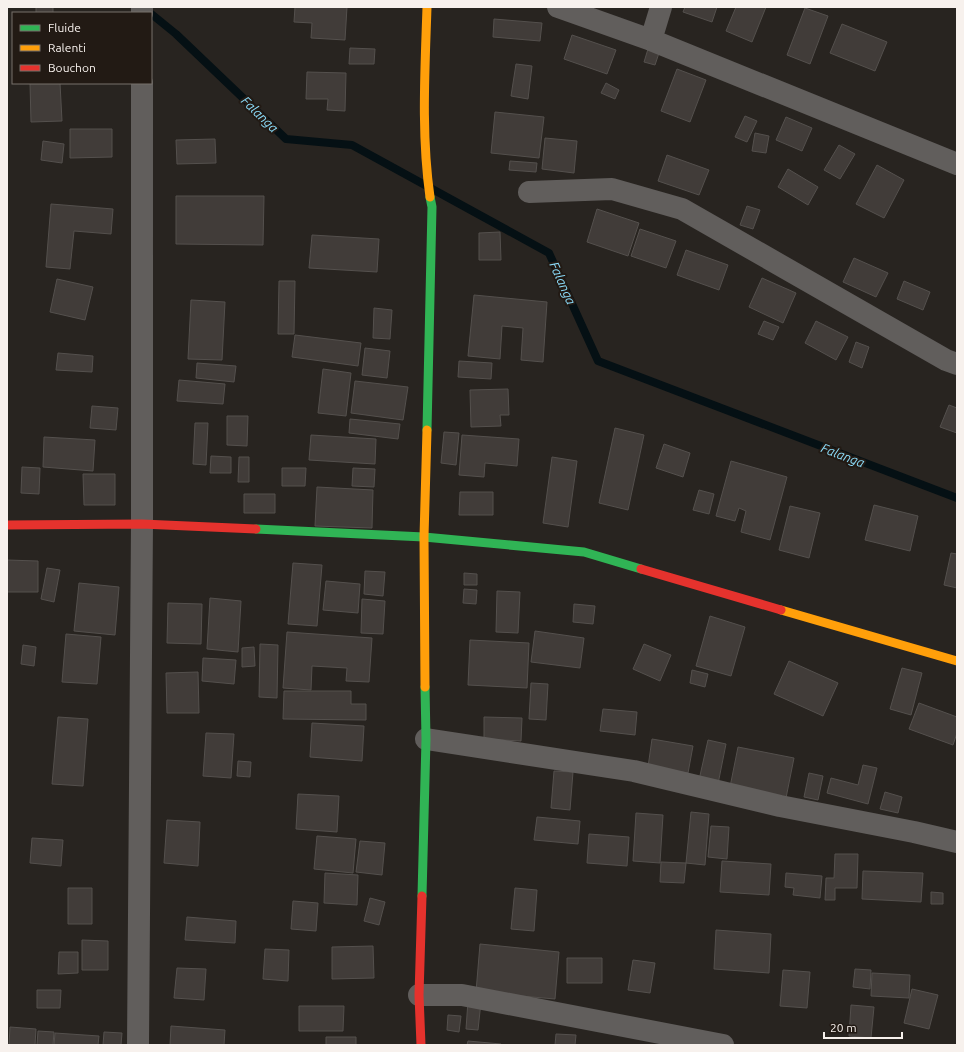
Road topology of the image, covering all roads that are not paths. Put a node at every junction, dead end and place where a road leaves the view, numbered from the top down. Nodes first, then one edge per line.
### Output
1 (427, 7) edge
2 (558, 7) edge
3 (661, 7) edge
4 (651, 40) junction
5 (142, 84) edge
6 (957, 164) edge
7 (529, 192) dead end
8 (957, 364) edge
9 (142, 524) junction
10 (7, 525) edge
11 (424, 537) junction
12 (957, 661) edge
13 (426, 739) junction
14 (957, 842) edge
15 (419, 995) junction
16 (138, 1045) edge
17 (421, 1045) edge
18 (723, 1045) edge

1 - 11 street
2 - 4 street
3 - 4 street
4 - 6 street
5 - 9 street
7 - 8 street
9 - 10 street
9 - 11 street
9 - 16 street
11 - 12 street
11 - 13 street
13 - 14 street
13 - 15 street
15 - 17 street
15 - 18 street

